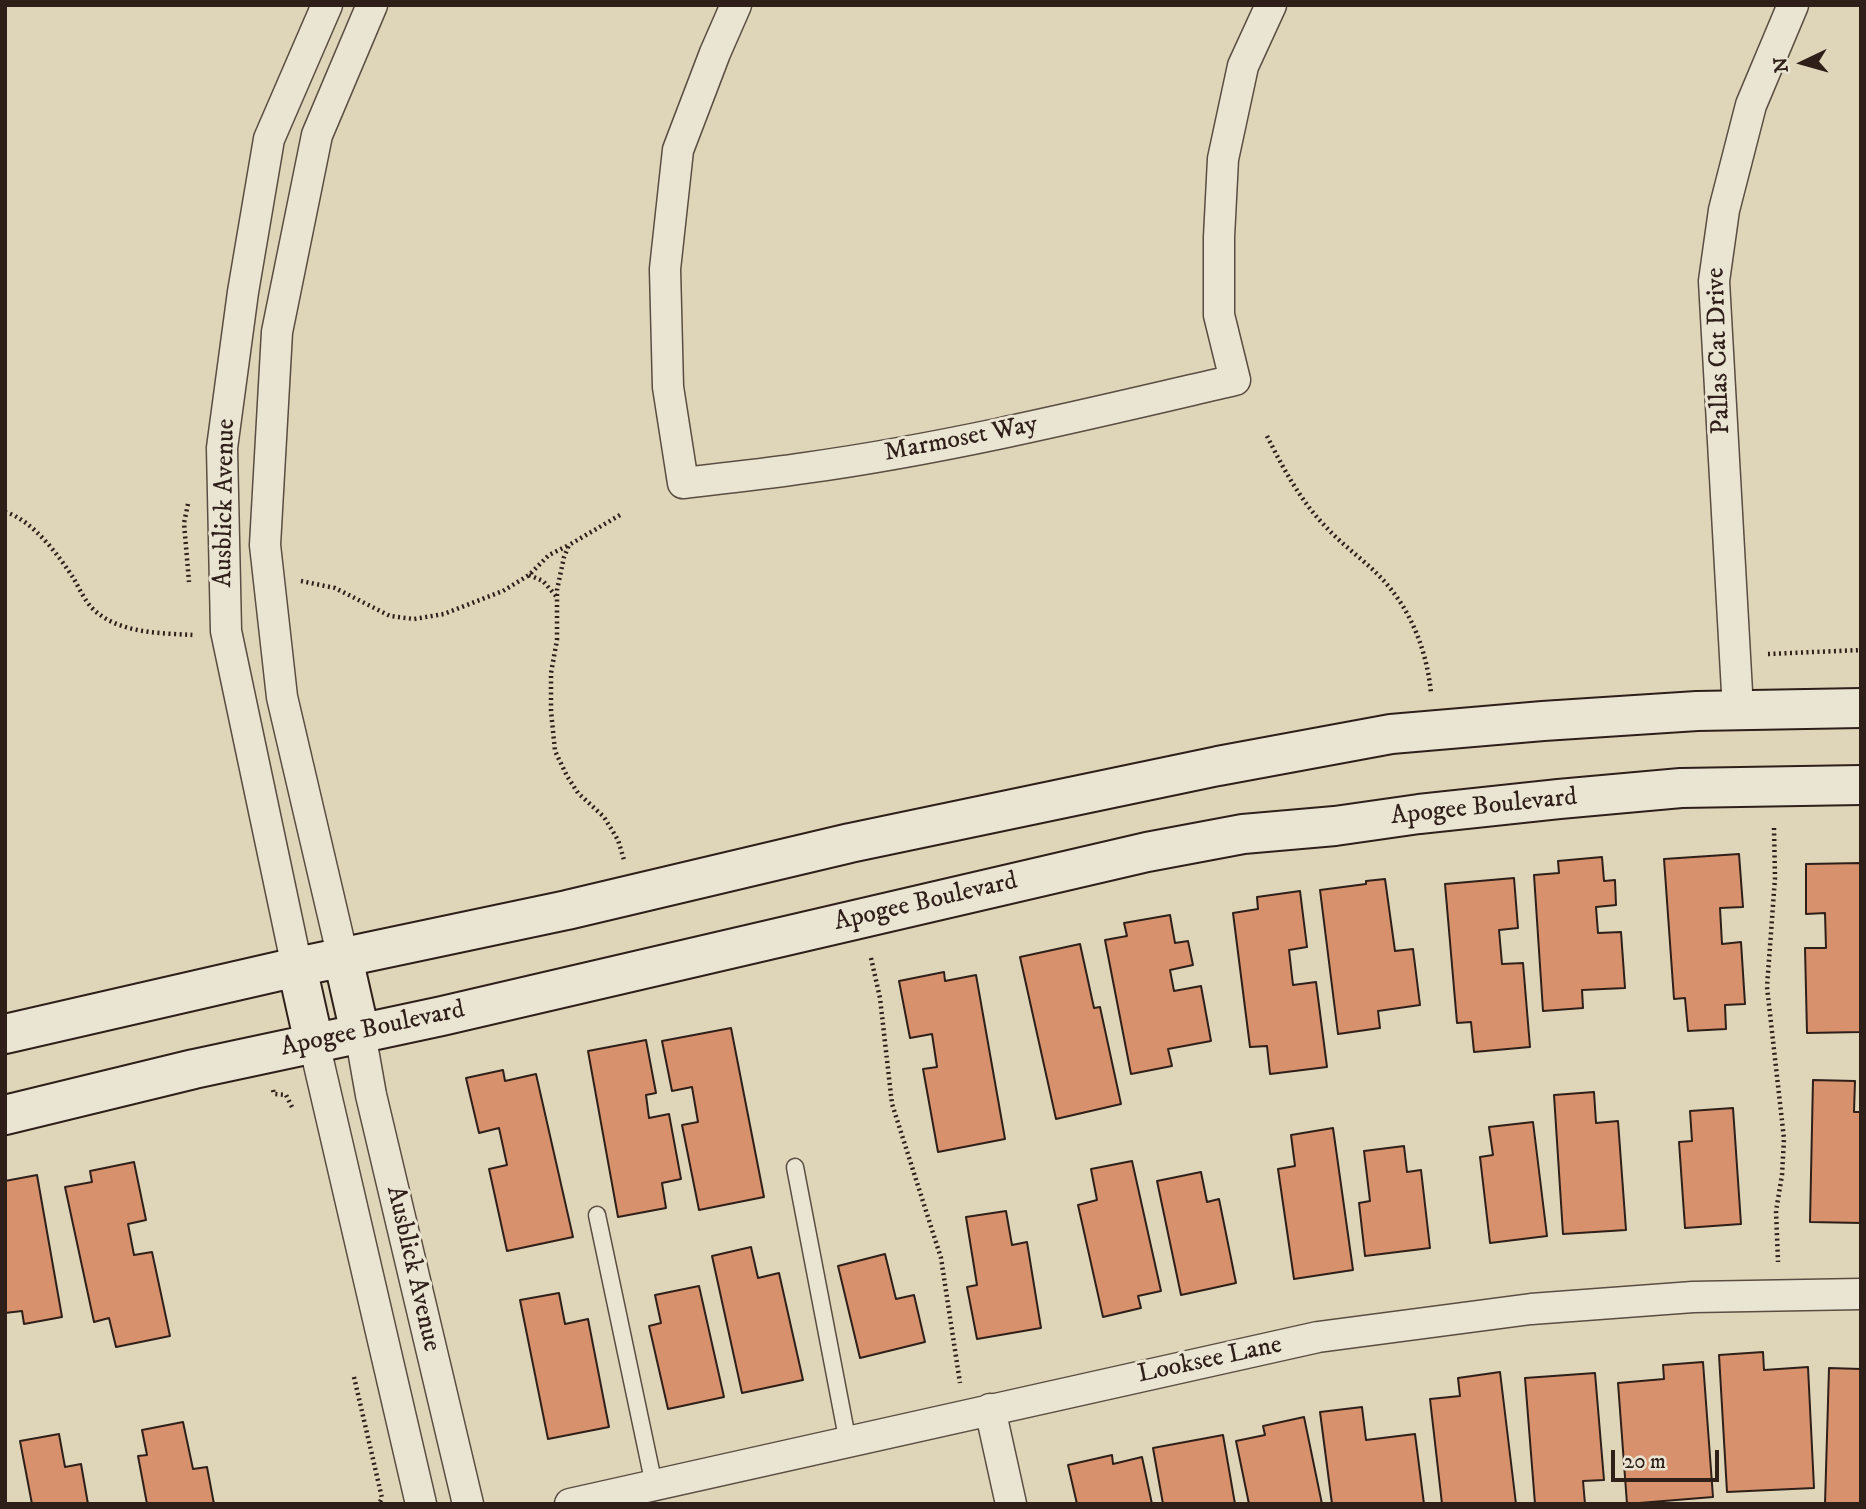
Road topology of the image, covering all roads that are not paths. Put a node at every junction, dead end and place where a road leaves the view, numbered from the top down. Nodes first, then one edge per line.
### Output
1 (327, 5) edge
2 (372, 5) edge
3 (736, 5) edge
4 (1271, 5) edge
5 (1793, 5) edge
6 (1861, 708) edge
7 (1738, 710) junction
8 (1861, 785) edge
9 (343, 958) junction
10 (297, 967) junction
11 (5, 1034) edge
12 (360, 1034) junction
13 (314, 1043) junction
14 (5, 1115) edge
15 (795, 1167) dead end
16 (597, 1215) dead end
17 (1861, 1294) edge
18 (990, 1409) junction
19 (848, 1443) junction
20 (654, 1485) junction
21 (421, 1504) edge
22 (468, 1504) edge
23 (570, 1504) edge
24 (1011, 1504) edge

1 - 10 street, Ausblick Avenue
2 - 9 street, Ausblick Avenue
3 - 4 street, Marmoset Way
5 - 7 street, Pallas Cat Drive
6 - 7 street
7 - 9 street
8 - 12 street, Apogee Boulevard
9 - 10 street
9 - 12 street
10 - 11 street
10 - 13 street
12 - 13 street, Apogee Boulevard
12 - 22 street, Ausblick Avenue
13 - 14 street, Apogee Boulevard
13 - 21 street, Ausblick Avenue
15 - 19 lane
16 - 20 lane
17 - 18 street, Looksee Lane
18 - 19 street, Looksee Lane
18 - 24 street
19 - 20 street, Looksee Lane
20 - 23 street, Looksee Lane

